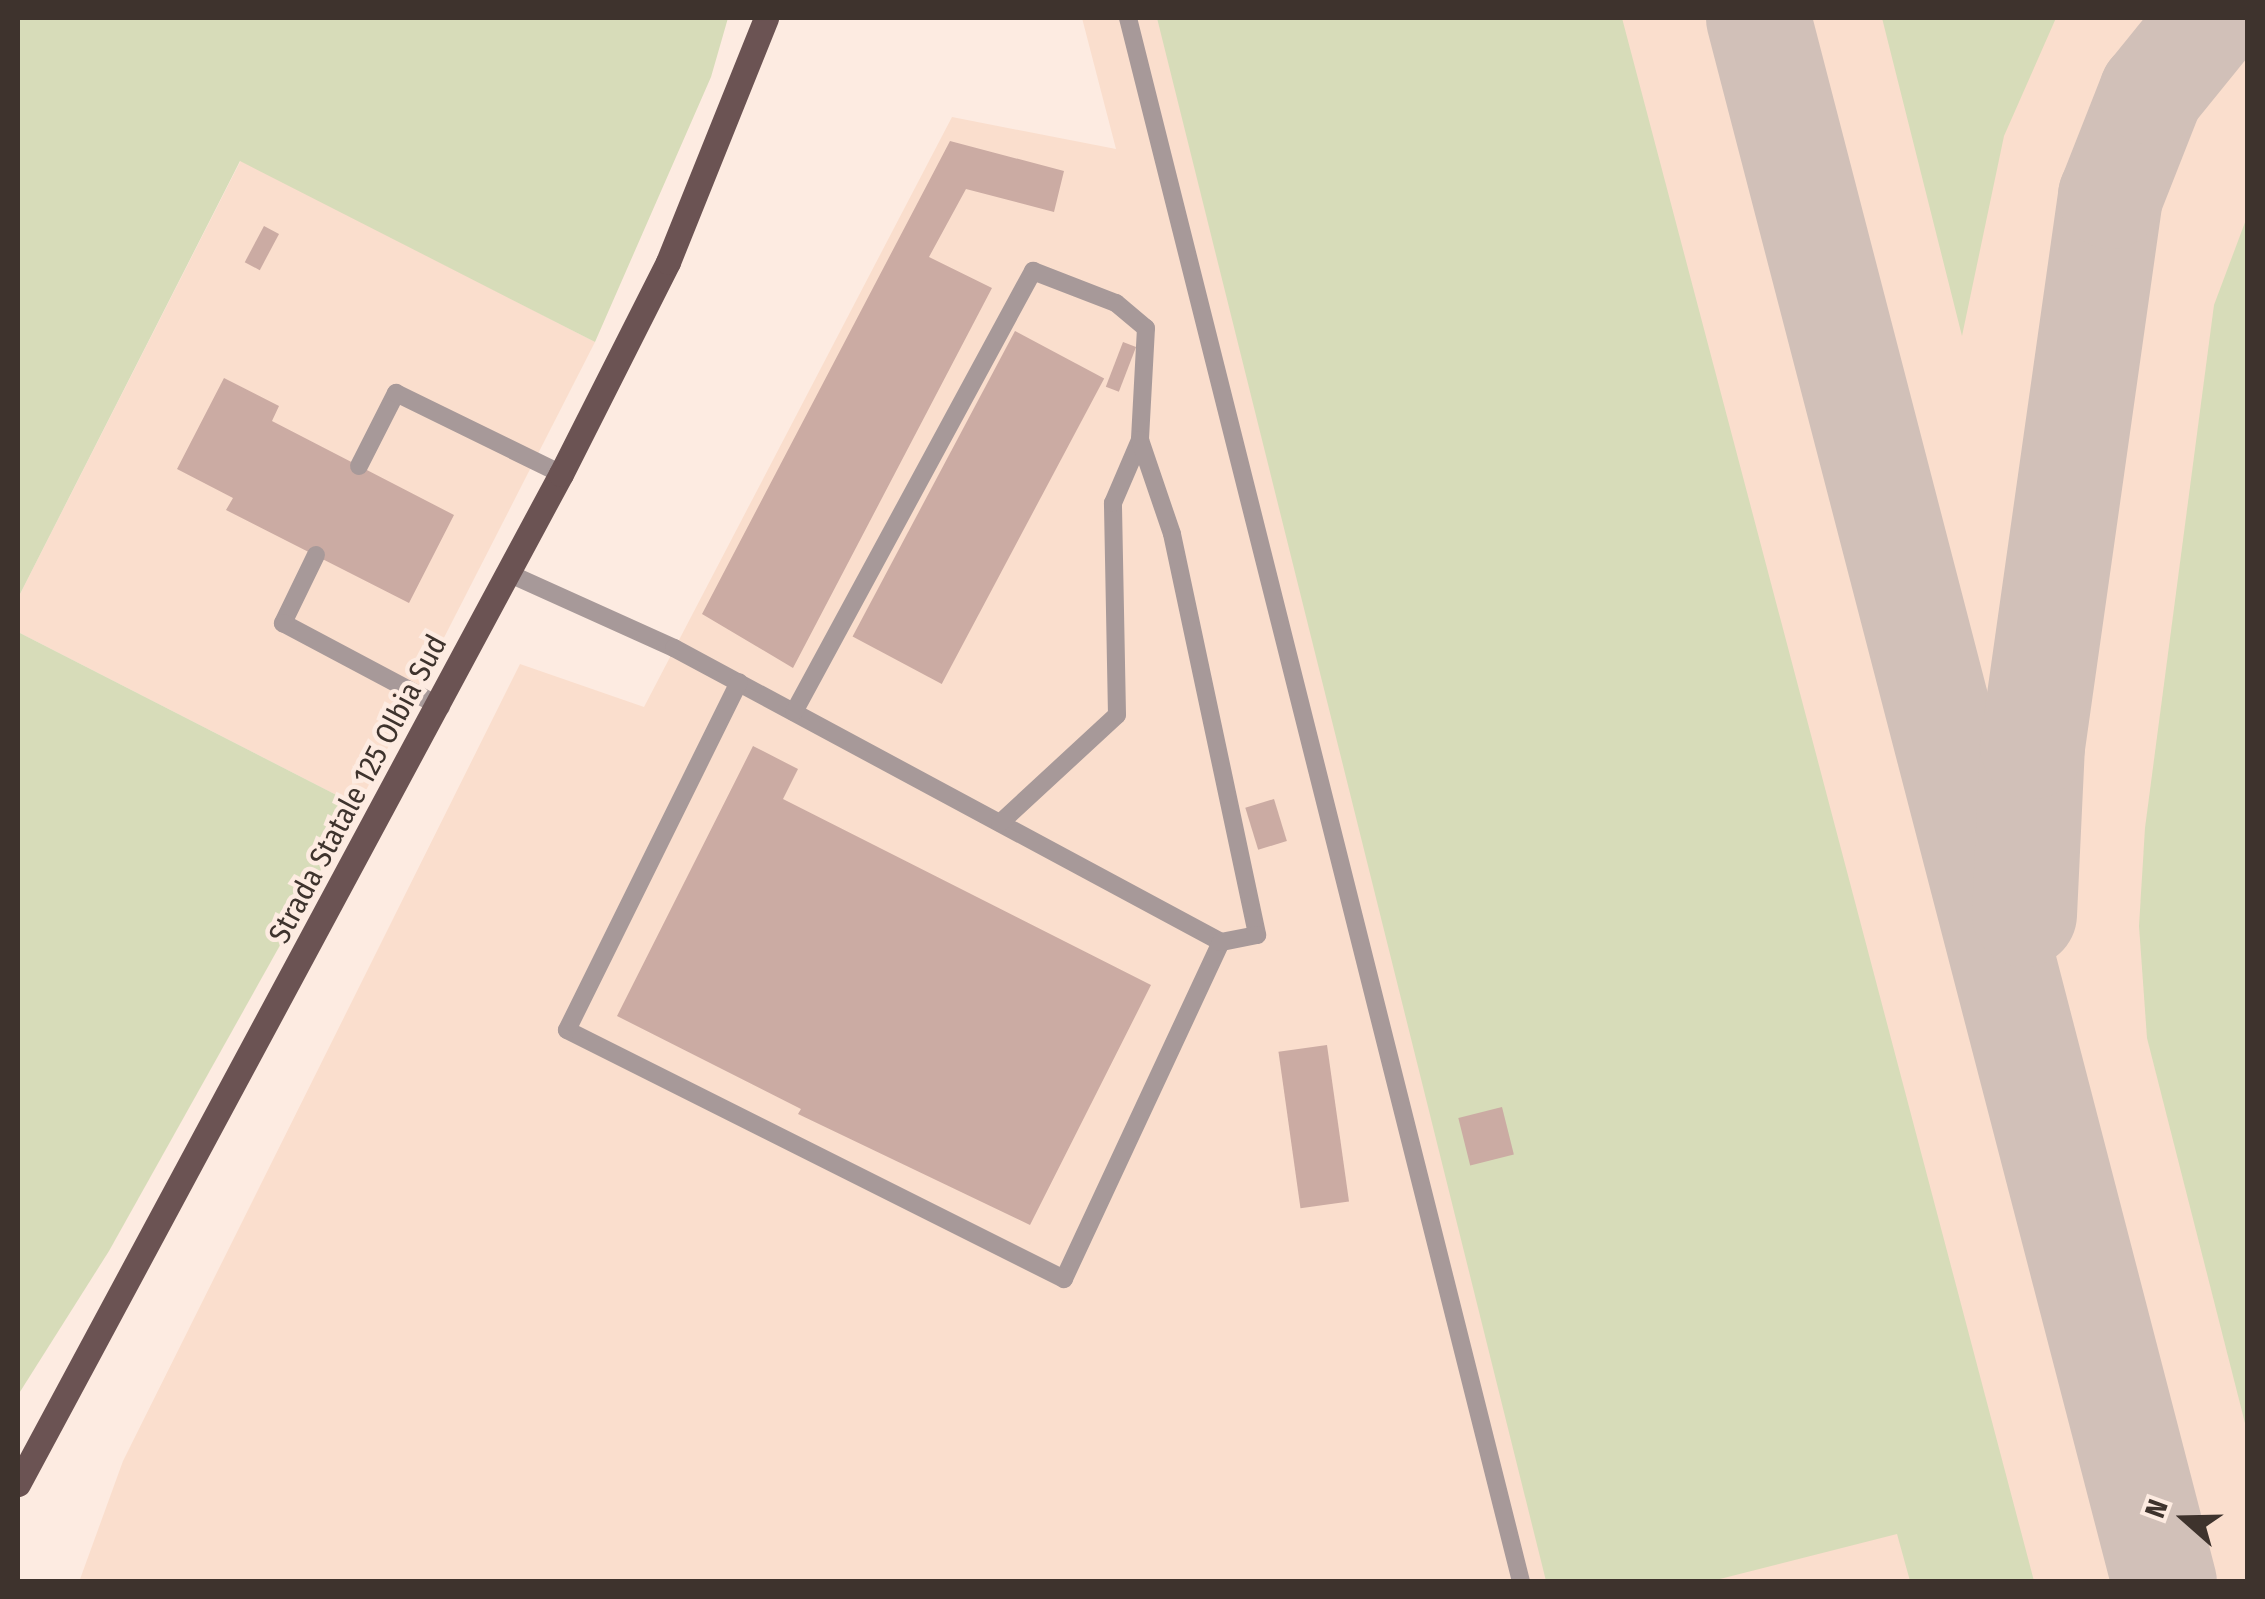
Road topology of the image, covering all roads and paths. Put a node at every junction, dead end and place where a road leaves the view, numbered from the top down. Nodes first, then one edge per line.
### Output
1 (766, 18) edge
2 (1128, 18) edge
3 (1140, 440) junction
4 (360, 466) dead end
5 (561, 474) junction
6 (316, 556) dead end
7 (510, 574) junction
8 (739, 682) junction
9 (440, 706) junction
10 (794, 712) junction
11 (1000, 823) junction
12 (1221, 942) junction
13 (18, 1484) edge
14 (1521, 1582) edge

1 - 5 main road, Strada Statale 125 Olbia Sud
2 - 14 lane
3 - 10 lane
3 - 11 lane
3 - 12 lane
4 - 5 lane
5 - 7 main road, Strada Statale 125 Olbia Sud
6 - 9 lane
7 - 8 lane
7 - 9 main road, Strada Statale 125 Olbia Sud
8 - 10 lane
8 - 12 lane
9 - 13 main road, Strada Statale 125 Olbia Sud
10 - 11 lane
11 - 12 lane

